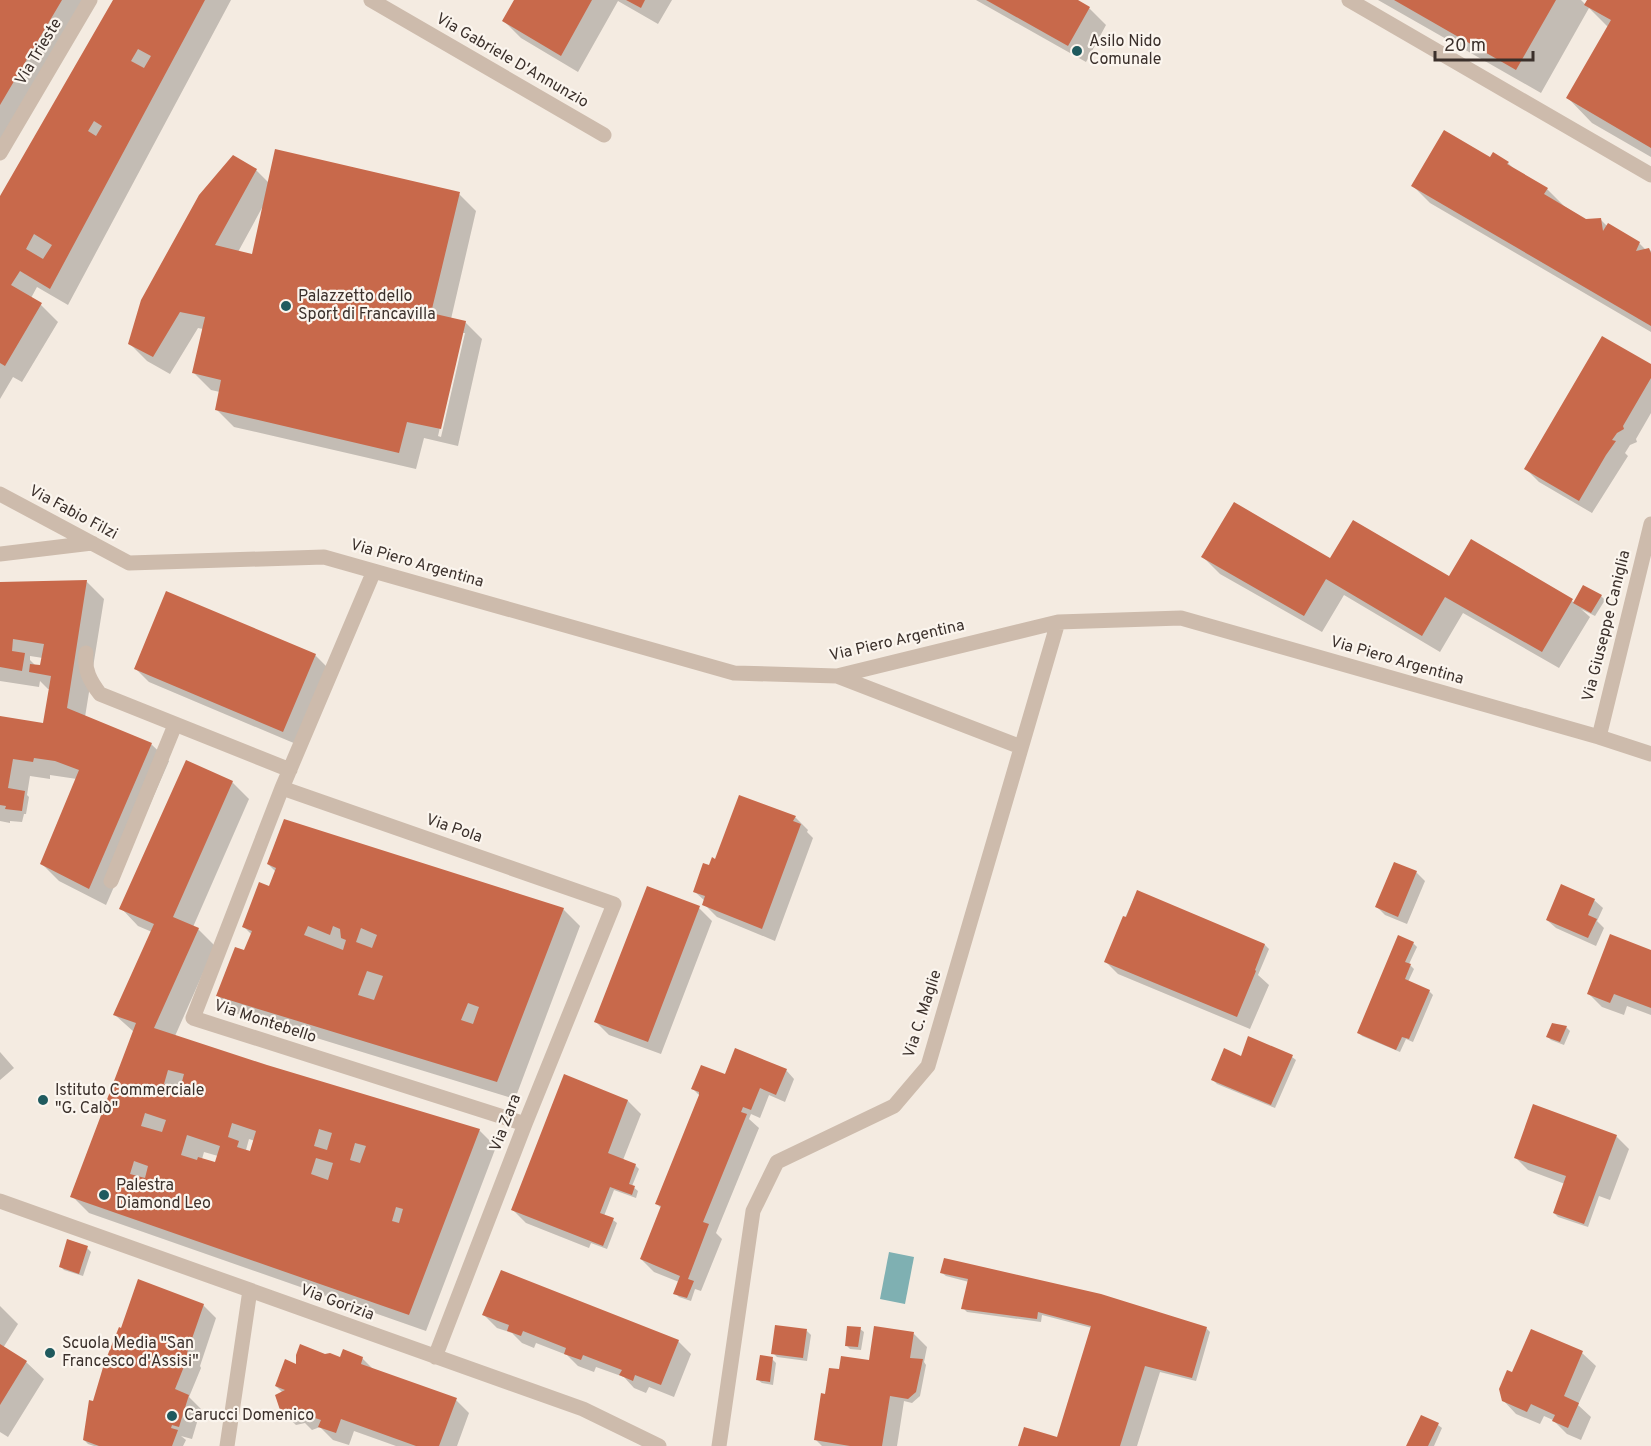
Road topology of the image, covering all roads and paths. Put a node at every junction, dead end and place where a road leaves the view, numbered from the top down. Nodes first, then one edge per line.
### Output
1 (90, 0) edge
2 (371, 0) edge
3 (1349, 0) edge
4 (604, 135) dead end
5 (0, 153) edge
6 (1651, 175) edge
7 (0, 494) edge
8 (1651, 524) edge
9 (92, 543) junction
10 (0, 554) edge
11 (129, 563) joint
12 (374, 571) junction
13 (1058, 622) junction
14 (86, 653) dead end
15 (837, 676) junction
16 (175, 725) junction
17 (1599, 737) junction
18 (1021, 747) junction
19 (1651, 754) edge
20 (290, 771) junction
21 (282, 788) junction
22 (111, 881) dead end
23 (614, 904) joint
24 (525, 1124) junction
25 (0, 1201) edge
26 (250, 1290) junction
27 (435, 1357) junction
28 (227, 1446) edge
29 (659, 1446) edge
30 (719, 1446) edge

1 - 5 street, Via Trieste
2 - 4 street, Via Gabriele D'Annunzio
3 - 6 street
7 - 9 street, Via Fabio Filzi
8 - 17 street, Via Giuseppe Caniglia
9 - 10 street
9 - 11 street, Via Fabio Filzi
11 - 12 street, Via Piero Argentina
12 - 15 street, Via Piero Argentina
12 - 20 street
13 - 15 street, Via Piero Argentina
13 - 17 street, Via Piero Argentina
13 - 18 street, Via C. Maglie
14 - 16 street
15 - 18 street
16 - 20 street
16 - 22 street
17 - 19 street, Via Piero Argentina
18 - 30 street, Via C. Maglie
20 - 21 street
21 - 23 street, Via Pola
21 - 24 street, Via Montebello
23 - 24 street, Via Zara
24 - 27 street, Via Zara
25 - 26 street, Via Gorizia
26 - 27 street, Via Gorizia
26 - 28 street
27 - 29 street, Via Gorizia

